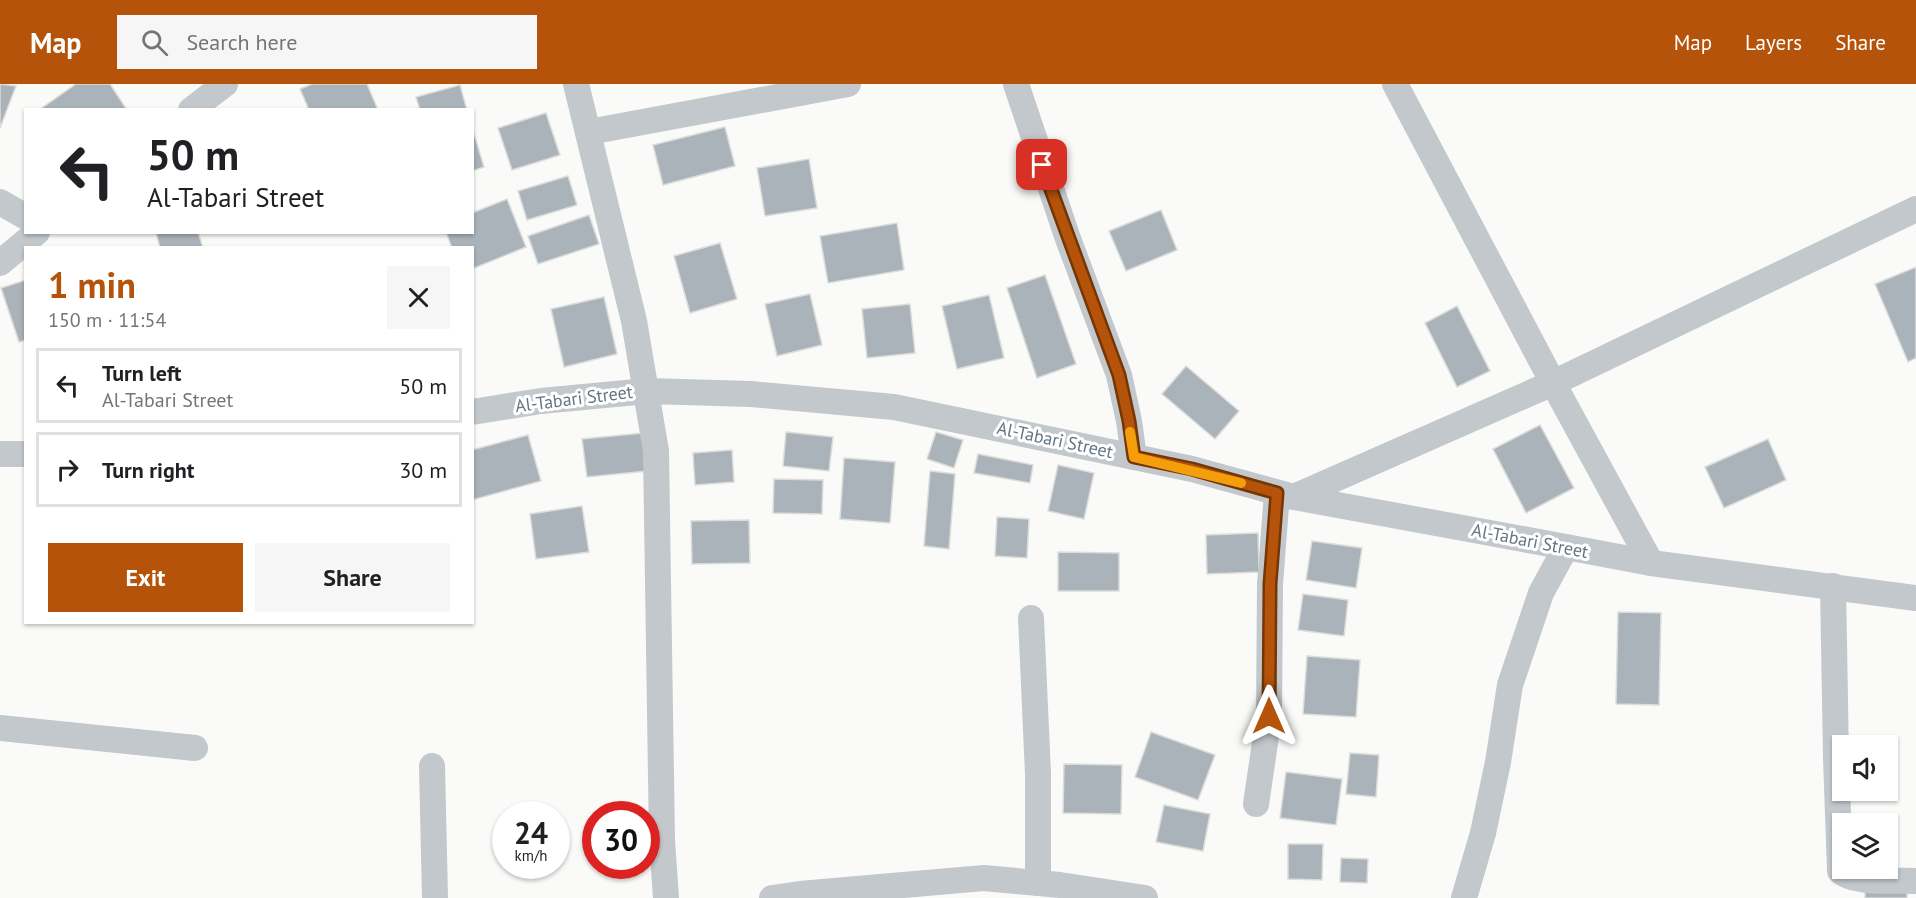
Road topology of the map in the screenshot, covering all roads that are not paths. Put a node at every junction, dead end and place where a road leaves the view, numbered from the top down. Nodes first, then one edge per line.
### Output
1 (225, 84) edge
2 (576, 84) edge
3 (848, 84) edge
4 (1016, 84) edge
5 (1395, 84) edge
6 (194, 108) edge
7 (589, 132) junction
8 (0, 202) edge
9 (1916, 209) edge
10 (24, 216) edge
11 (35, 234) edge
12 (0, 263) edge
13 (1553, 383) junction
14 (646, 390) junction
15 (474, 412) edge
16 (0, 454) edge
17 (24, 454) edge
18 (1134, 457) junction
19 (1286, 495) junction
20 (1566, 548) junction
21 (1651, 563) junction
22 (1833, 586) junction
23 (1916, 598) edge
24 (1031, 618) dead end
25 (0, 728) edge
26 (195, 748) dead end
27 (432, 766) dead end
28 (1256, 804) dead end
29 (1916, 881) edge
30 (1038, 883) junction
31 (1140, 897) edge
32 (435, 898) edge
33 (666, 898) edge
34 (772, 898) edge
35 (1464, 898) edge

1 - 6 street
2 - 7 street
3 - 7 street
4 - 18 street
5 - 13 street
7 - 14 street
8 - 10 street
9 - 13 street
11 - 12 street
13 - 19 street
13 - 21 street
14 - 15 street, Al-Tabari Street
14 - 18 street, Al-Tabari Street
14 - 33 street
16 - 17 street
18 - 19 street, Al-Tabari Street
19 - 20 street, Al-Tabari Street
19 - 28 street
20 - 21 street, Al-Tabari Street
20 - 35 street
21 - 22 street, Al-Tabari Street
22 - 23 street, Al-Tabari Street
22 - 29 street
24 - 30 street
25 - 26 street
27 - 32 street
30 - 31 street
30 - 34 street

